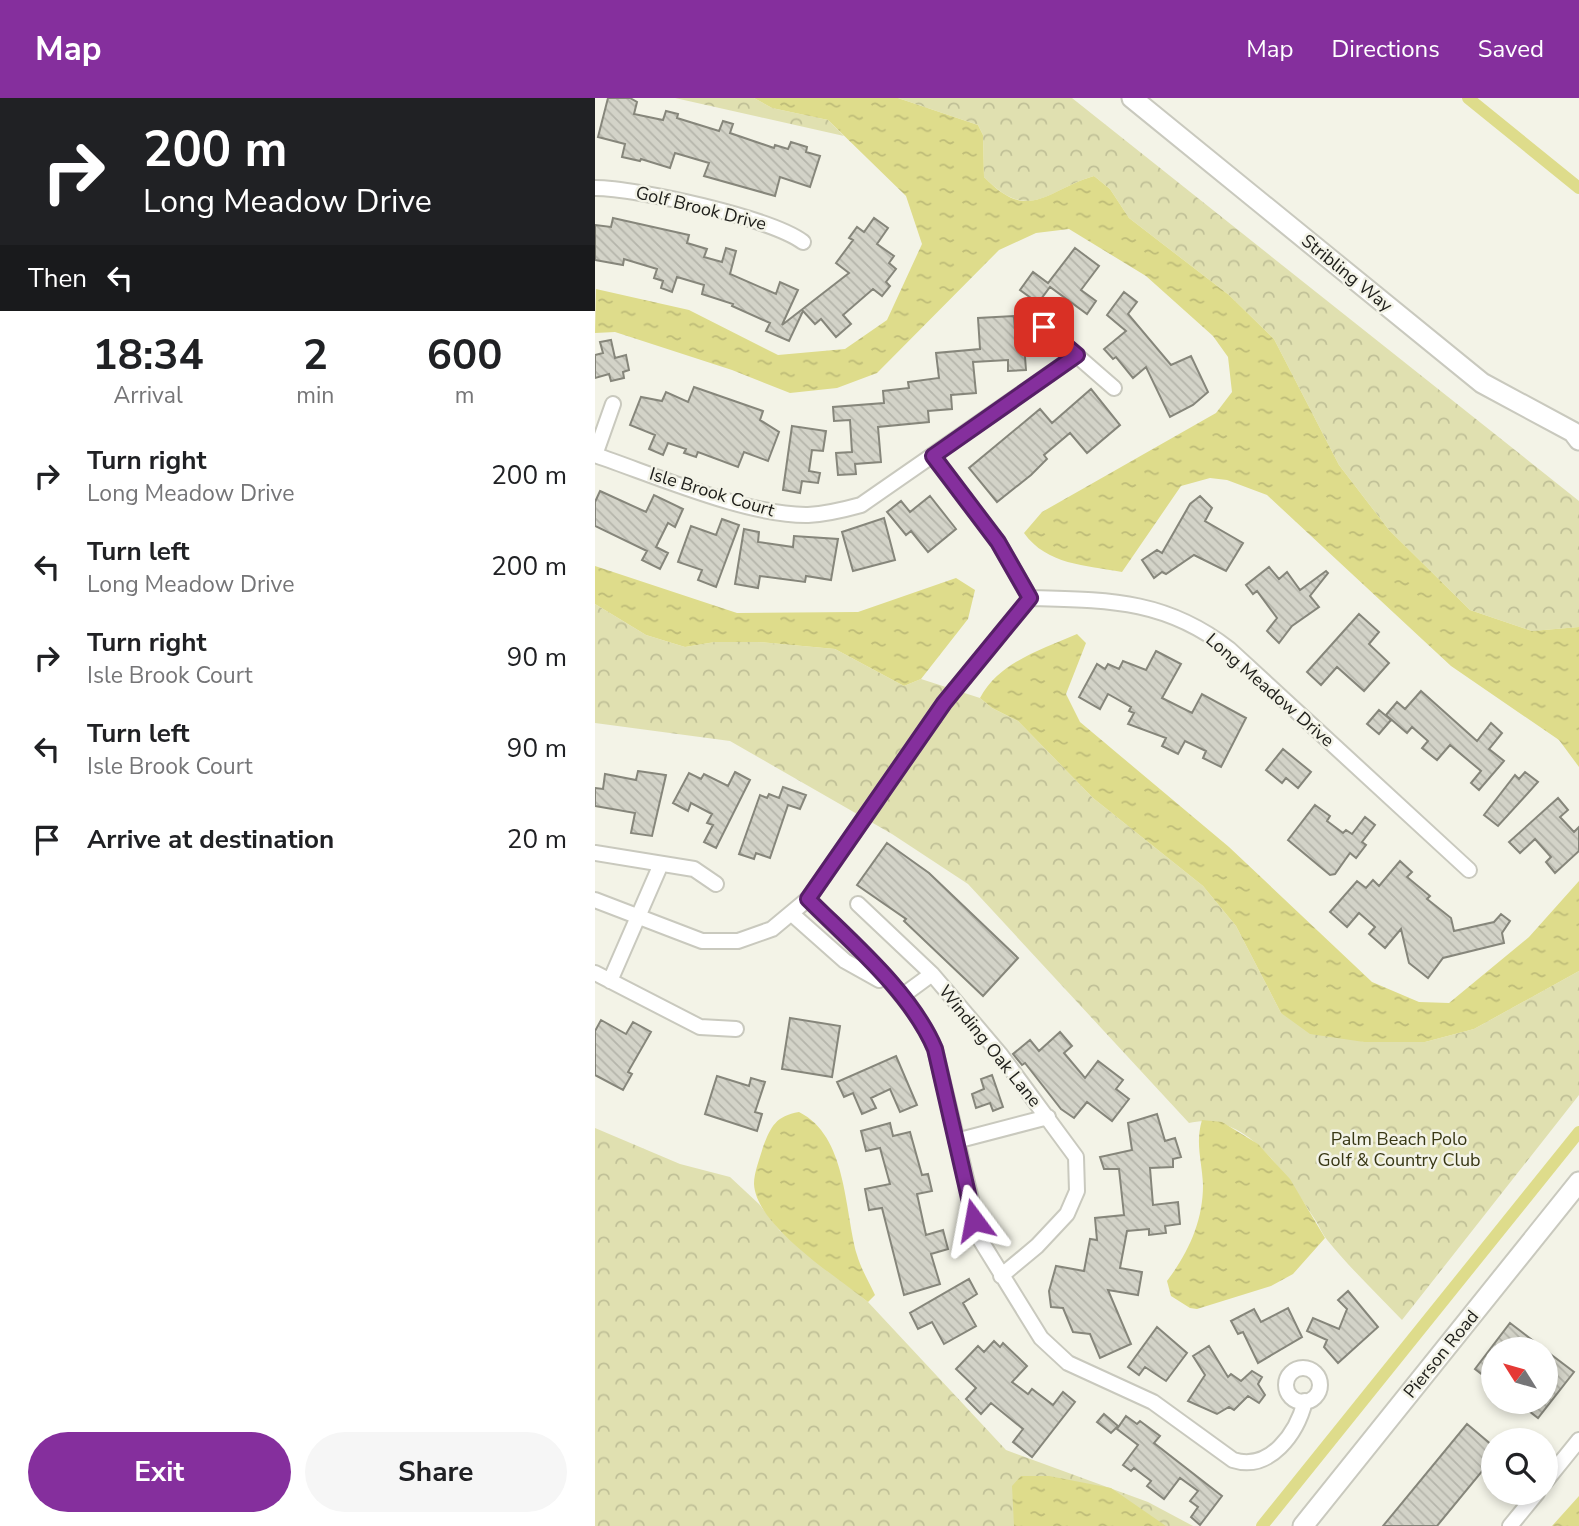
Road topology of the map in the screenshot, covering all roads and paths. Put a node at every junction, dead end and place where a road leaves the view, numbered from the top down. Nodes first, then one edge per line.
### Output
1 (1132, 98) edge
2 (595, 188) edge
3 (803, 242) dead end
4 (1044, 327) dead end
5 (1077, 355) junction
6 (1114, 388) dead end
7 (613, 404) dead end
8 (1577, 434) edge
9 (595, 455) edge
10 (933, 456) junction
11 (1030, 598) junction
12 (595, 853) edge
13 (661, 864) junction
14 (1469, 870) dead end
15 (716, 884) dead end
16 (808, 899) junction
17 (595, 900) edge
18 (858, 904) dead end
19 (792, 914) junction
20 (639, 918) junction
21 (595, 974) edge
22 (932, 974) junction
23 (610, 981) junction
24 (897, 992) junction
25 (736, 1029) dead end
26 (1048, 1117) junction
27 (956, 1141) junction
28 (1579, 1182) edge
29 (1001, 1276) junction
30 (1305, 1401) dead end
31 (1579, 1440) edge
32 (1558, 1466) edge
33 (1527, 1505) edge
34 (1303, 1526) edge
35 (1510, 1526) edge

1 - 8 street, Stribling Way
2 - 3 street, Golf Brook Drive
4 - 5 street
5 - 6 street
5 - 10 street, Isle Brook Court
7 - 9 street, Isle Brook Court
9 - 10 street, Isle Brook Court
10 - 11 street
11 - 14 street, Long Meadow Drive
11 - 16 street
12 - 13 street
13 - 15 street
13 - 20 street
16 - 19 street
16 - 24 street
17 - 20 street
18 - 22 street, Winding Oak Lane
19 - 20 street
19 - 24 street
20 - 23 street
21 - 23 street
22 - 24 street, Winding Oak Lane
22 - 26 street, Winding Oak Lane
23 - 25 street
24 - 27 street
26 - 27 street, Winding Oak Lane
26 - 29 street, Winding Oak Lane
27 - 29 street
28 - 34 street, Pierson Road
29 - 30 street
31 - 32 street
33 - 35 street

